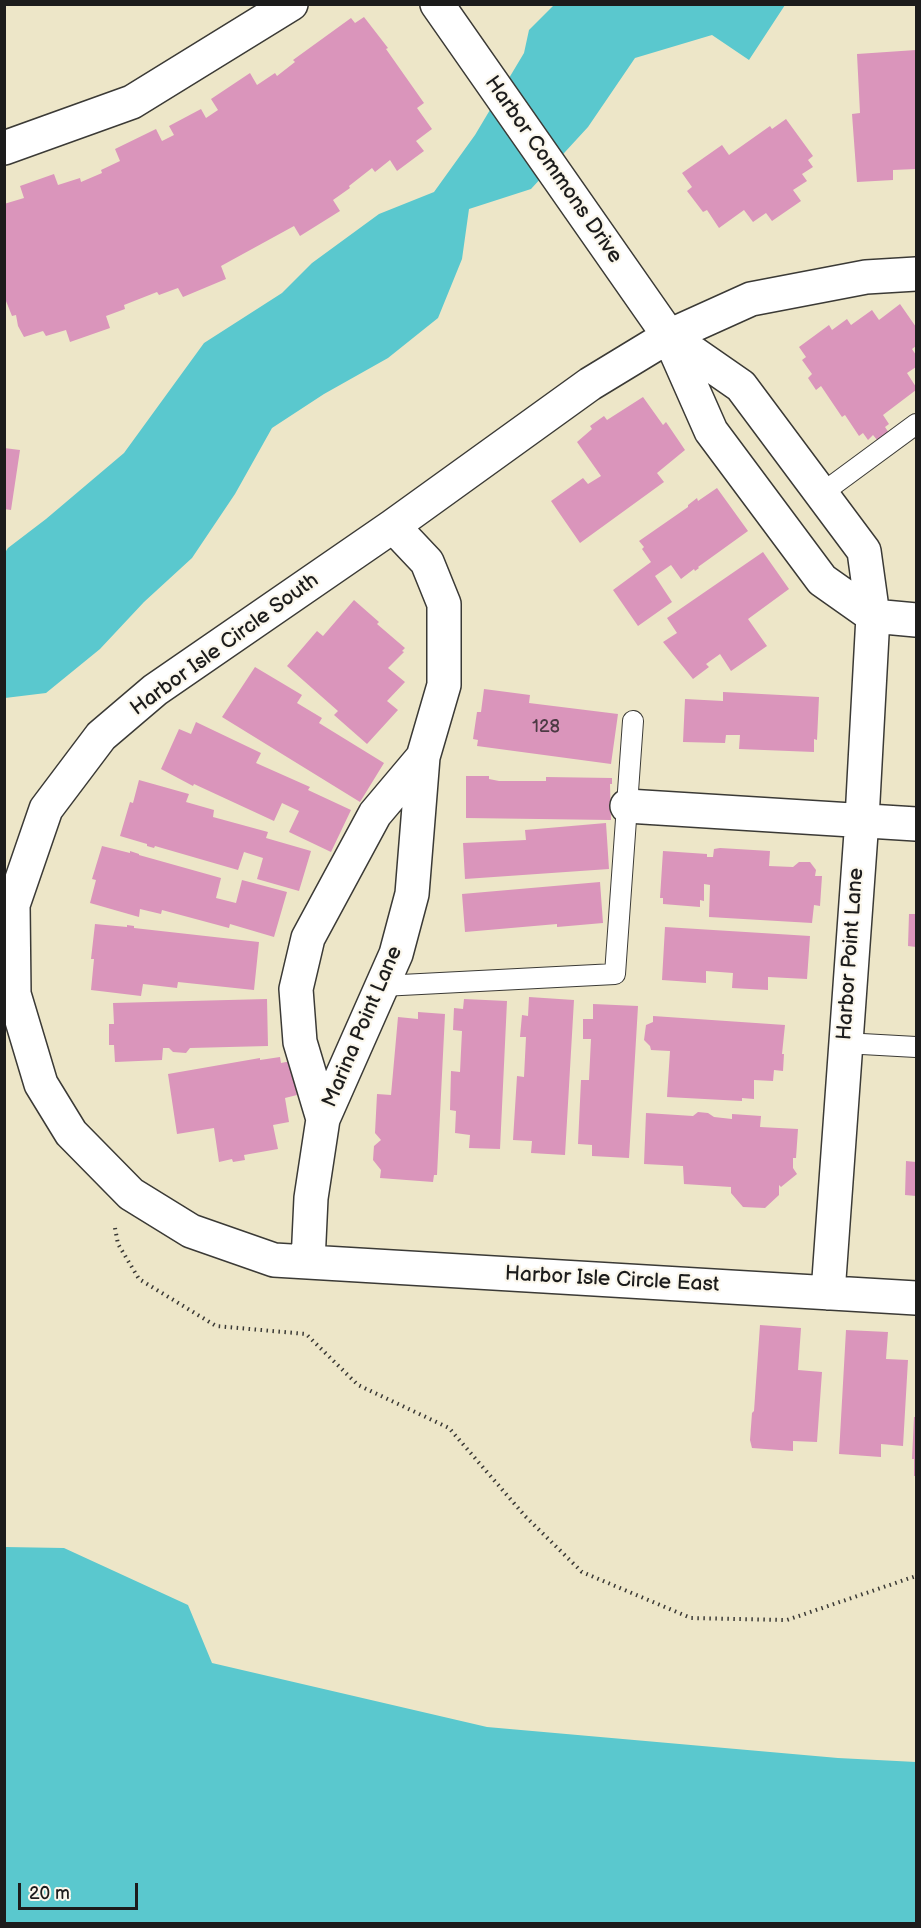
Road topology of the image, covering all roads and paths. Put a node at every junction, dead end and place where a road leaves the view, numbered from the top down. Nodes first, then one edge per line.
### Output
1 (291, 4) edge
2 (437, 4) edge
3 (4, 148) edge
4 (916, 274) edge
5 (669, 336) junction
6 (916, 424) edge
7 (821, 494) junction
8 (393, 526) junction
9 (873, 616) junction
10 (916, 620) edge
11 (633, 720) dead end
12 (423, 757) junction
13 (627, 806) junction
14 (862, 819) junction
15 (916, 824) edge
16 (382, 986) junction
17 (844, 1043) junction
18 (916, 1047) edge
19 (323, 1119) junction
20 (105, 1168) junction
21 (308, 1262) junction
22 (828, 1293) junction
23 (916, 1298) edge
24 (916, 1576) edge

1 - 3 street
2 - 5 street, Harbor Commons Drive
4 - 5 street, Harbor Isle Circle South
5 - 7 street, Harbor Commons Drive
5 - 8 street, Harbor Isle Circle South
5 - 9 street, Harbor Commons Drive
6 - 7 lane
7 - 9 street, Harbor Commons Drive
8 - 12 street, Marina Point Lane
8 - 20 street, Harbor Isle Circle South
9 - 10 street, Harbor Commons Drive
9 - 14 street, Harbor Point Lane
11 - 13 lane
12 - 16 street, Marina Point Lane
12 - 19 street, Marina Point Lane
13 - 14 street
13 - 16 lane
14 - 15 street
14 - 17 street, Harbor Point Lane
16 - 19 street, Marina Point Lane
17 - 18 lane
17 - 22 street, Harbor Point Lane
19 - 21 street, Marina Point Lane
20 - 21 street, Harbor Isle Circle South
20 - 24 path
21 - 22 street, Harbor Isle Circle East
22 - 23 street, Harbor Isle Circle East

